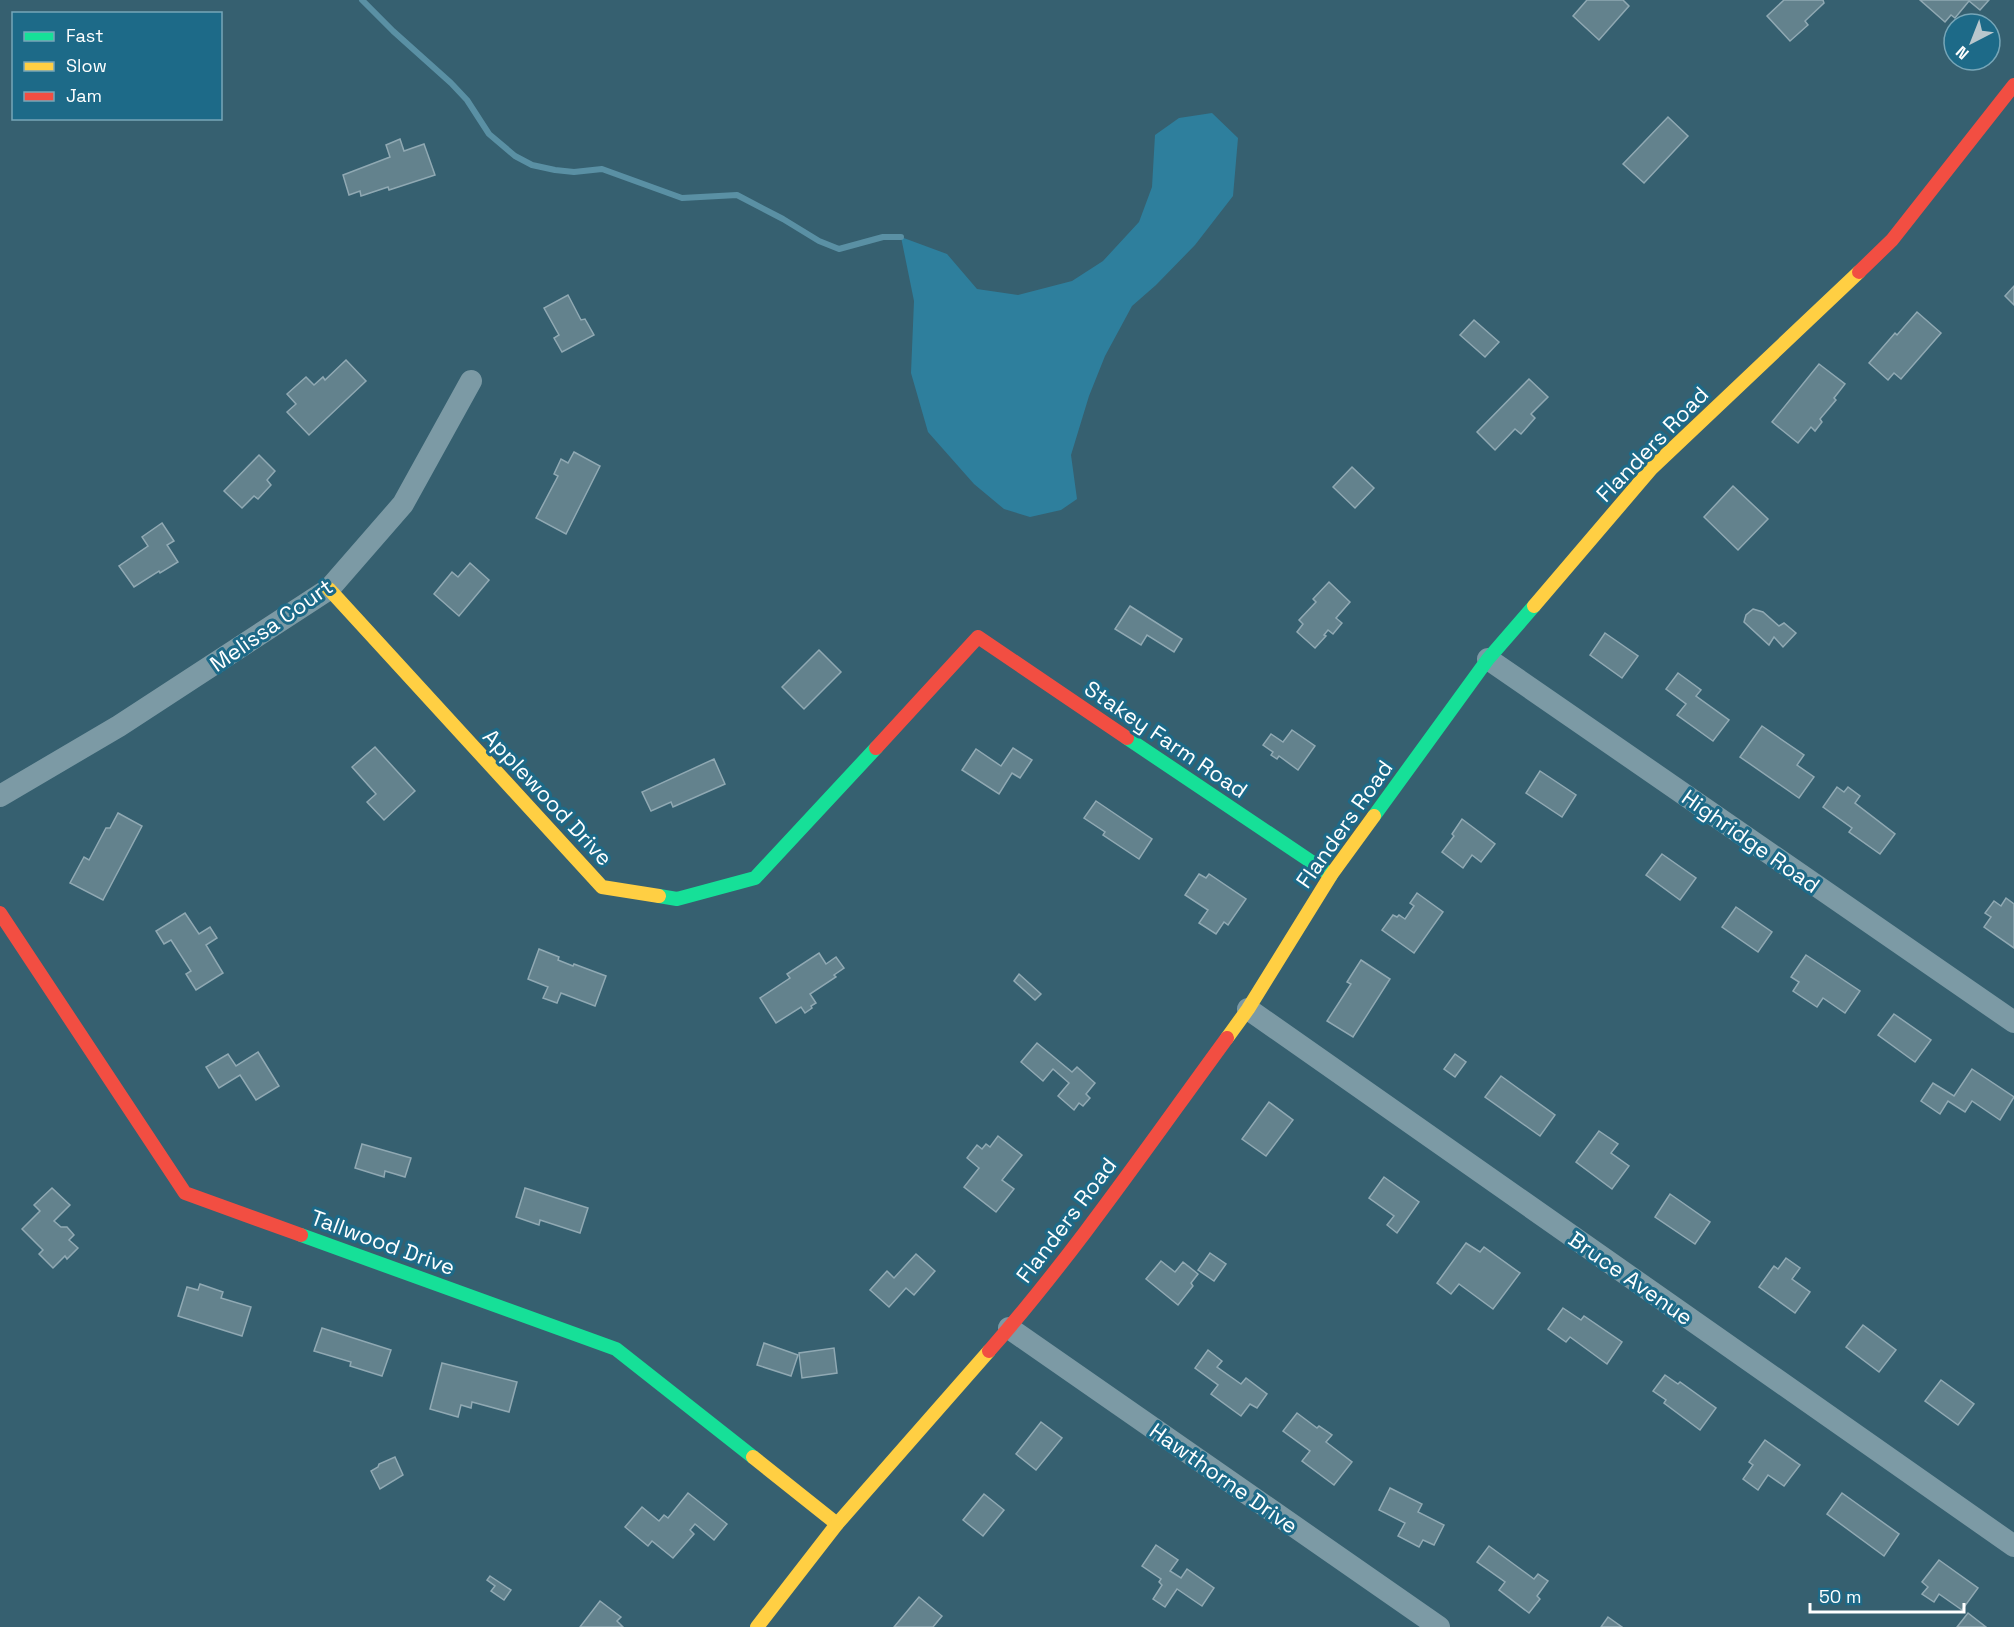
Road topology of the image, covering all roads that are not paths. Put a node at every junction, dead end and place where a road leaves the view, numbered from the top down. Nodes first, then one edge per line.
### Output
1 (2014, 85) edge
2 (471, 381) dead end
3 (329, 590) junction
4 (978, 637) joint
5 (1488, 659) junction
6 (0, 796) edge
7 (1331, 876) junction
8 (0, 913) edge
9 (1248, 1009) junction
10 (2014, 1022) edge
11 (1009, 1328) junction
12 (837, 1524) junction
13 (2014, 1546) edge
14 (757, 1627) edge
15 (1439, 1627) edge

1 - 5 street, Flanders Road
2 - 3 street, Melissa Court
3 - 4 street, Applewood Drive
3 - 6 street, Melissa Court
4 - 7 street, Stakey Farm Road
5 - 7 street, Flanders Road
5 - 10 street, Highridge Road
7 - 9 street, Flanders Road
8 - 12 street, Tallwood Drive
9 - 11 street, Flanders Road
9 - 13 street, Bruce Avenue
11 - 12 street, Flanders Road
11 - 15 street, Hawthorne Drive
12 - 14 street, Flanders Road

